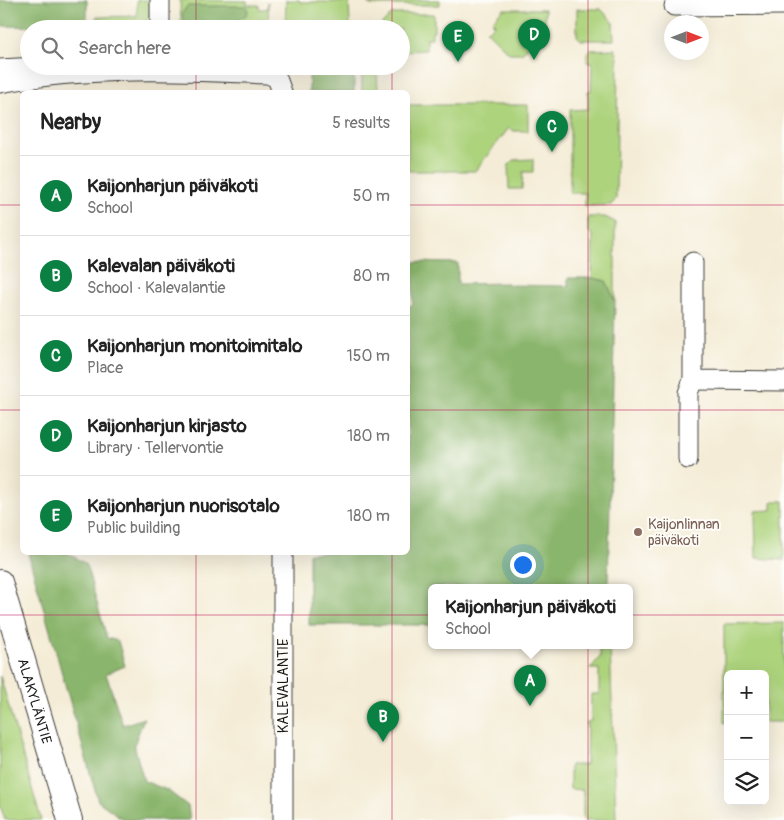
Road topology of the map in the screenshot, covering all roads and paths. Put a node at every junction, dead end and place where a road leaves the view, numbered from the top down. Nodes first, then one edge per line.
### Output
1 (160, 0) edge
2 (674, 6) dead end
3 (784, 6) edge
4 (160, 20) edge
5 (20, 68) edge
6 (0, 69) edge
7 (67, 75) edge
8 (270, 75) edge
9 (0, 83) edge
10 (281, 90) edge
11 (693, 262) dead end
12 (693, 380) junction
13 (784, 381) edge
14 (688, 460) dead end
15 (283, 555) edge
16 (0, 582) edge
17 (70, 820) edge
18 (283, 820) edge

1 - 4 street
2 - 3 street
5 - 6 street
7 - 9 street
8 - 10 street
11 - 12 street
12 - 13 street
12 - 14 street
15 - 18 street, KALEVALANTIE
16 - 17 main road, ALAKYLÄNTIE

